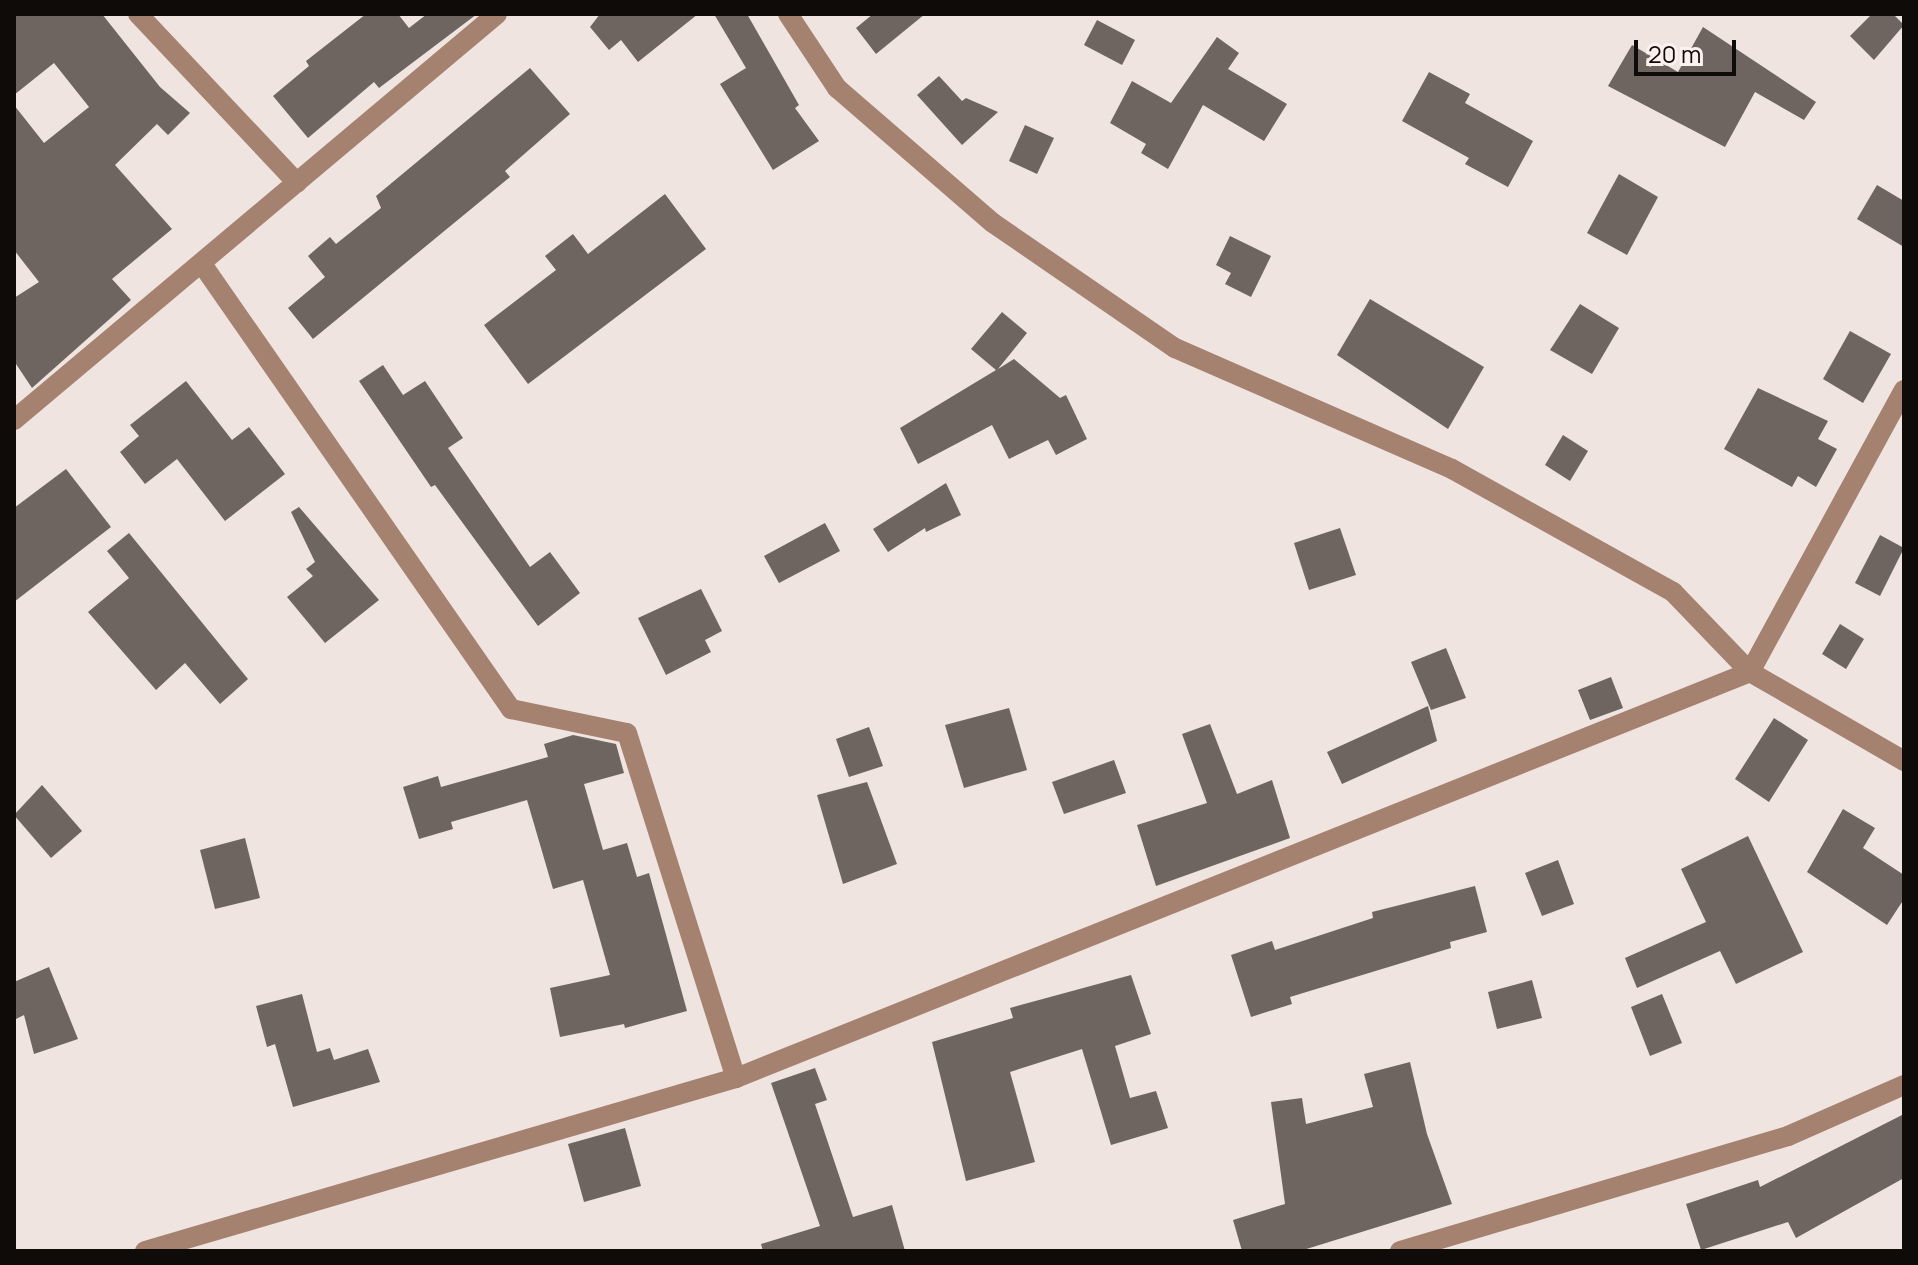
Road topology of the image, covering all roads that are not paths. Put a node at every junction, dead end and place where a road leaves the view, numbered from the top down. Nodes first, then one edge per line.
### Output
1 (138, 14) edge
2 (497, 14) edge
3 (788, 14) edge
4 (297, 183) junction
5 (202, 264) junction
6 (1904, 390) edge
7 (14, 420) edge
8 (1750, 672) junction
9 (1904, 761) edge
10 (736, 1078) junction
11 (1904, 1085) edge
12 (1476, 1241) edge
13 (145, 1251) edge
14 (1400, 1251) edge

1 - 4 street
2 - 4 street
3 - 8 street
4 - 5 street
5 - 7 street
5 - 10 street
6 - 8 street
8 - 9 street
8 - 10 street
10 - 13 street
11 - 12 street
12 - 14 street

